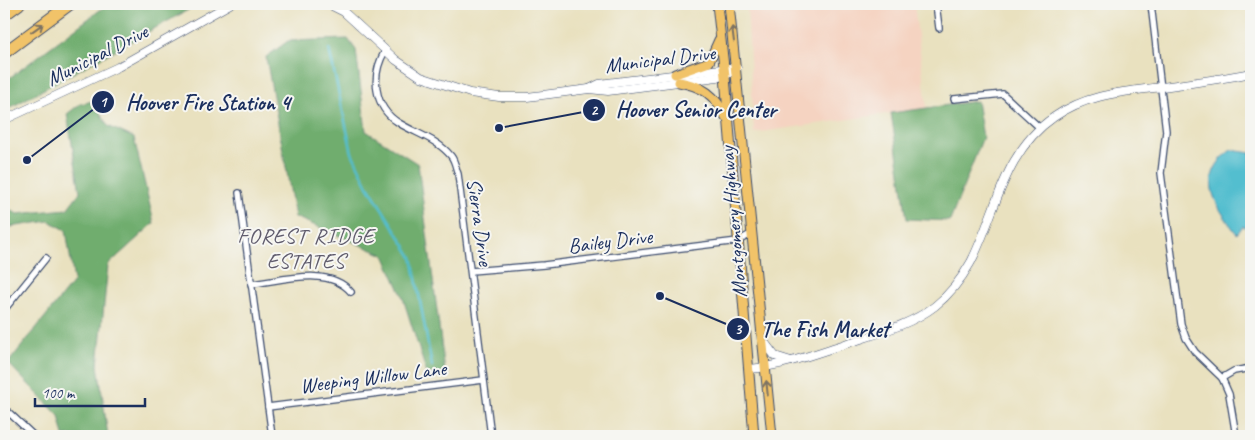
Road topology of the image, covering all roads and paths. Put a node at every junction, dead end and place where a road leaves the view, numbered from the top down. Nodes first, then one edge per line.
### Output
1 (19, 4) edge
2 (70, 4) edge
3 (230, 4) edge
4 (328, 4) edge
5 (717, 4) edge
6 (729, 4) edge
7 (936, 4) edge
8 (1151, 4) edge
9 (4, 15) edge
10 (939, 28) dead end
11 (720, 35) junction
12 (385, 50) junction
13 (4, 53) edge
14 (737, 68) junction
15 (724, 72) junction
16 (1251, 73) edge
17 (677, 78) junction
18 (1161, 87) junction
19 (954, 99) dead end
20 (4, 120) edge
21 (729, 123) junction
22 (1040, 128) junction
23 (239, 194) dead end
24 (751, 234) junction
25 (738, 241) junction
26 (46, 258) dead end
27 (471, 271) junction
28 (251, 284) junction
29 (351, 292) dead end
30 (4, 310) edge
31 (762, 338) junction
32 (793, 361) junction
33 (766, 368) junction
34 (1251, 368) edge
35 (750, 369) junction
36 (1222, 378) junction
37 (483, 380) junction
38 (268, 407) junction
39 (4, 408) edge
40 (34, 436) edge
41 (272, 436) edge
42 (491, 436) edge
43 (754, 436) edge
44 (772, 436) edge
45 (1236, 436) edge

1 - 9 highway
13 -> 2 highway
3 - 20 street, Municipal Drive
4 - 12 street, Municipal Drive
5 - 11 main road, Montgomery Highway
14 -> 6 main road, Montgomery Highway
7 - 10 street
8 - 18 street
11 - 15 main road, Montgomery Highway
11 - 17 main road
12 - 17 street, Municipal Drive
12 - 27 street, Sierra Drive
14 - 15 street, Municipal Drive
14 - 24 main road, Montgomery Highway
15 - 17 street, Municipal Drive
15 - 21 main road, Montgomery Highway
16 - 18 street
17 - 21 main road
18 - 22 street
18 - 36 street
19 - 22 street
21 - 25 main road, Montgomery Highway
22 - 32 street
23 - 28 street
24 - 25 street, Bailey Drive
24 - 31 main road, Montgomery Highway
25 - 27 street, Bailey Drive
25 - 35 main road, Montgomery Highway
26 - 30 street
27 - 37 street, Sierra Drive
28 - 29 street
28 - 38 street
31 - 32 street
31 - 33 main road, Montgomery Highway
32 - 33 street
33 - 35 street
44 -> 33 main road, Montgomery Highway
34 - 36 street
35 - 43 main road, Montgomery Highway
36 - 45 street
37 - 38 street, Weeping Willow Lane
37 - 42 street, Sierra Drive
38 - 41 street
39 - 40 street

